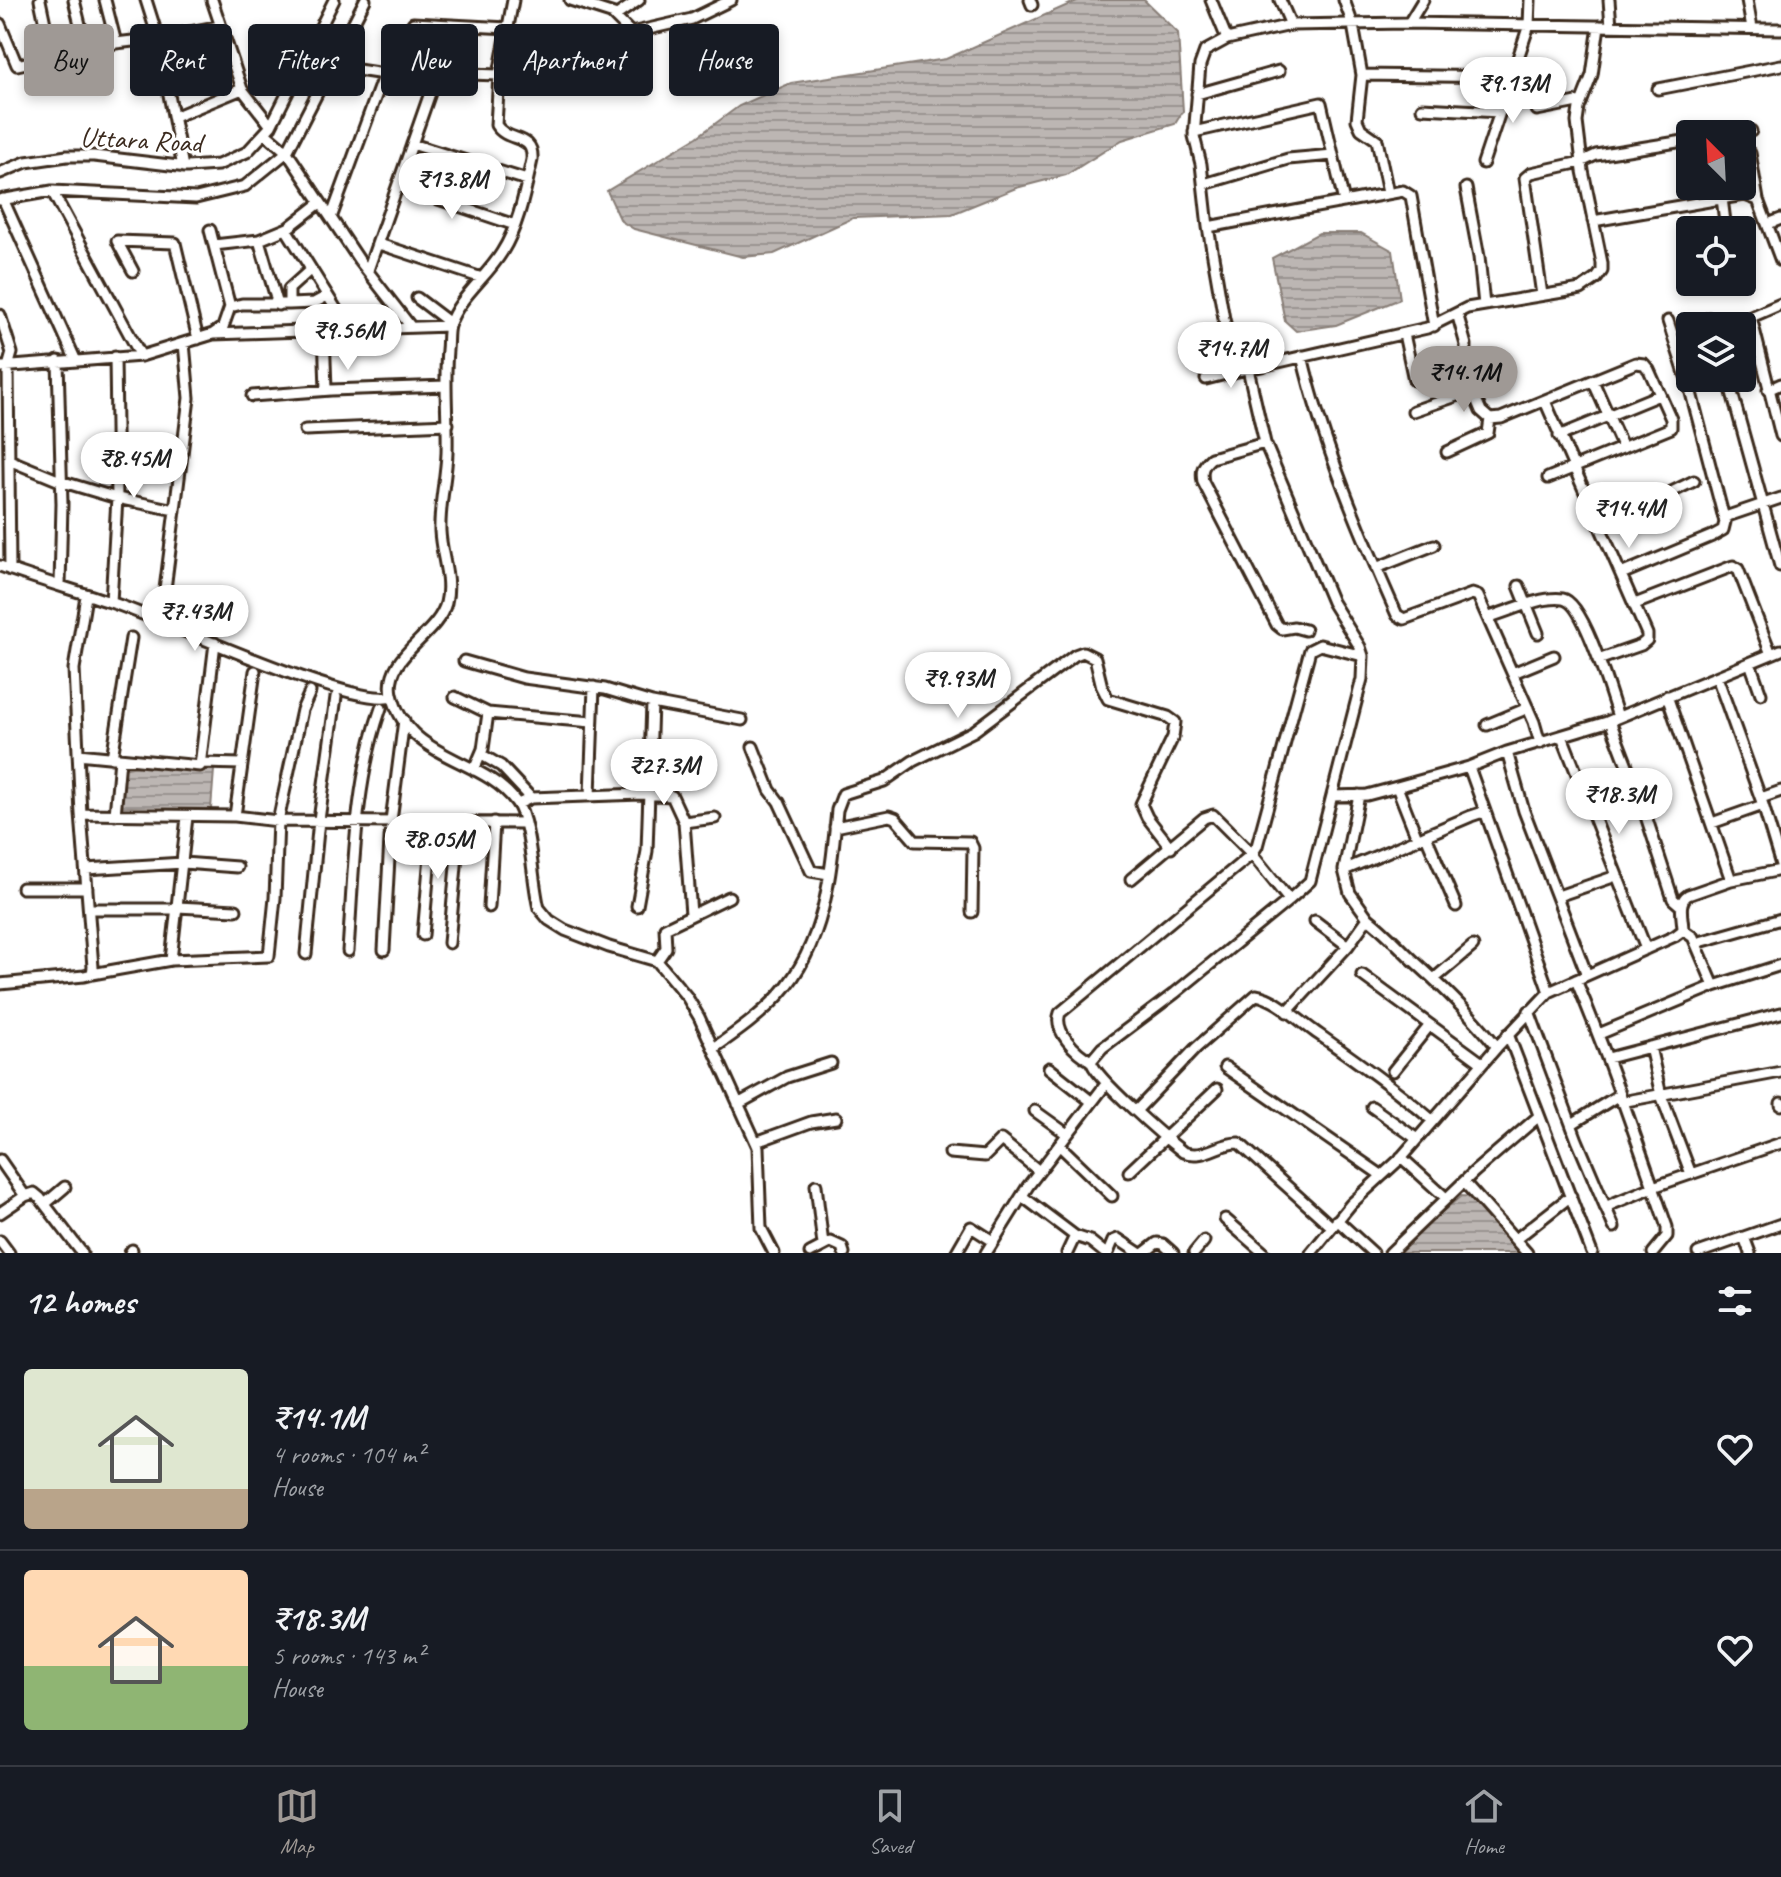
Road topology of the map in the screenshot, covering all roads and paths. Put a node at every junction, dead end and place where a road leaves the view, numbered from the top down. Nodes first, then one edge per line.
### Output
1 (40, 0) edge
2 (74, 0) edge
3 (105, 0) edge
4 (146, 0) edge
5 (212, 0) edge
6 (334, 0) edge
7 (365, 0) edge
8 (513, 0) edge
9 (639, 0) edge
10 (731, 0) edge
11 (1211, 0) edge
12 (1280, 0) edge
13 (1344, 0) edge
14 (1530, 0) edge
15 (1609, 0) edge
16 (1747, 0) edge
17 (574, 2) edge
18 (1420, 2) edge
19 (716, 3) edge
20 (608, 14) junction
21 (413, 23) dead end
22 (1409, 23) junction
23 (0, 24) edge
24 (45, 24) edge
25 (80, 24) edge
26 (154, 24) edge
27 (219, 24) edge
28 (353, 24) edge
29 (509, 24) edge
30 (1291, 25) junction
31 (1353, 25) junction
32 (1529, 25) junction
33 (1599, 26) junction
34 (1611, 26) junction
35 (494, 27) edge
36 (1752, 28) junction
37 (1781, 29) edge
38 (1227, 39) junction
39 (130, 41) edge
40 (116, 43) joint
41 (232, 61) edge
42 (24, 63) edge
43 (1781, 65) edge
44 (1279, 71) dead end
45 (1362, 75) junction
46 (1511, 77) junction
47 (381, 82) edge
48 (242, 89) junction
49 (1658, 89) dead end
50 (1197, 94) junction
51 (169, 96) edge
52 (316, 96) edge
53 (429, 96) edge
54 (498, 96) edge
55 (1582, 101) junction
56 (1422, 108) dead end
57 (1537, 110) dead end
58 (1500, 112) junction
59 (174, 117) junction
60 (268, 130) junction
61 (1194, 132) junction
62 (1676, 142) edge
63 (412, 144) junction
64 (287, 152) junction
65 (1333, 155) junction
66 (1581, 162) junction
67 (1483, 163) dead end
68 (183, 167) junction
69 (0, 173) edge
70 (527, 180) junction
71 (1204, 184) junction
72 (399, 186) junction
73 (1466, 188) dead end
74 (1756, 188) edge
75 (52, 191) junction
76 (1388, 193) junction
77 (1, 200) edge
78 (1711, 200) edge
79 (1758, 200) joint
80 (1344, 202) junction
81 (320, 203) junction
82 (331, 218) junction
83 (1781, 219) edge
84 (1593, 221) junction
85 (1768, 224) junction
86 (515, 225) junction
87 (1208, 227) junction
88 (288, 228) junction
89 (210, 230) dead end
90 (259, 240) junction
91 (379, 244) junction
92 (214, 245) junction
93 (1781, 261) edge
94 (310, 270) junction
95 (368, 270) junction
96 (133, 271) dead end
97 (482, 278) junction
98 (1542, 295) junction
99 (327, 296) junction
100 (417, 298) dead end
101 (1781, 304) edge
102 (283, 305) junction
103 (1484, 305) junction
104 (230, 307) junction
105 (1457, 313) junction
106 (0, 315) edge
107 (1668, 321) dead end
108 (450, 324) junction
109 (1434, 326) junction
110 (411, 327) junction
111 (349, 330) junction
112 (324, 331) junction
113 (213, 334) junction
114 (1404, 334) junction
115 (198, 339) junction
116 (1676, 342) edge
117 (184, 343) junction
118 (1757, 345) joint
119 (141, 356) junction
120 (1302, 356) junction
121 (115, 357) junction
122 (58, 361) junction
123 (76, 361) junction
124 (4, 367) edge
125 (1242, 370) junction
126 (1206, 379) dead end
127 (1414, 380) dead end
128 (1593, 381) junction
129 (1781, 384) edge
130 (446, 386) junction
131 (326, 390) junction
132 (1768, 390) junction
133 (1471, 391) junction
134 (1693, 392) edge
135 (1732, 392) edge
136 (1659, 395) junction
137 (252, 396) dead end
138 (1545, 401) junction
139 (1413, 411) dead end
140 (1609, 416) junction
141 (1490, 419) junction
142 (448, 424) junction
143 (305, 430) dead end
144 (1559, 436) junction
145 (1781, 436) edge
146 (1265, 443) junction
147 (1623, 448) junction
148 (1447, 452) dead end
149 (9, 460) junction
150 (1573, 468) junction
151 (1548, 478) dead end
152 (60, 481) junction
153 (1694, 481) dead end
154 (117, 498) junction
155 (1781, 498) edge
156 (1761, 505) junction
157 (175, 510) junction
158 (1725, 517) junction
159 (1596, 519) junction
160 (1434, 545) dead end
161 (1780, 566) edge
162 (5, 568) edge
163 (1376, 568) junction
164 (1621, 574) junction
165 (60, 585) junction
166 (1519, 586) dead end
167 (86, 596) junction
168 (111, 602) junction
169 (1635, 604) junction
170 (1527, 606) junction
171 (1489, 617) junction
172 (161, 621) junction
173 (1305, 630) dead end
174 (1538, 633) dead end
175 (131, 638) dead end
176 (215, 643) junction
177 (1776, 652) edge
178 (1363, 656) junction
179 (1554, 656) dead end
180 (1598, 660) junction
181 (464, 661) dead end
182 (1750, 663) junction
183 (255, 671) dead end
184 (1513, 673) junction
185 (1717, 677) junction
186 (594, 687) junction
187 (310, 692) dead end
188 (1761, 694) dead end
189 (392, 696) junction
190 (1667, 696) junction
191 (336, 697) dead end
192 (455, 697) dead end
193 (652, 703) junction
194 (381, 708) dead end
195 (1528, 708) junction
196 (488, 713) junction
197 (1614, 719) junction
198 (404, 720) junction
199 (742, 720) dead end
200 (592, 722) junction
201 (1487, 725) dead end
202 (1562, 736) junction
203 (1540, 743) junction
204 (753, 747) dead end
205 (1507, 752) junction
206 (78, 754) junction
207 (482, 755) junction
208 (116, 759) junction
209 (202, 763) junction
210 (242, 764) junction
211 (1469, 767) junction
212 (474, 770) junction
213 (1397, 787) junction
214 (1781, 791) edge
215 (590, 795) junction
216 (1359, 795) junction
217 (648, 796) junction
218 (1333, 796) junction
219 (531, 798) junction
220 (1762, 802) junction
221 (518, 804) junction
222 (81, 814) junction
223 (1486, 814) junction
224 (115, 815) junction
225 (235, 816) junction
226 (187, 817) junction
227 (715, 818) dead end
228 (319, 820) junction
229 (278, 821) junction
230 (358, 821) junction
231 (391, 821) junction
232 (433, 822) junction
233 (460, 822) junction
234 (494, 822) junction
235 (684, 822) junction
236 (524, 823) junction
237 (1712, 823) junction
238 (835, 827) junction
239 (1421, 835) junction
240 (1171, 848) junction
241 (1252, 854) junction
242 (183, 863) junction
243 (237, 867) dead end
244 (1781, 867) edge
245 (86, 869) junction
246 (1344, 870) junction
247 (829, 874) junction
248 (1616, 876) junction
249 (1131, 879) dead end
250 (1731, 880) junction
251 (22, 888) dead end
252 (87, 888) junction
253 (1558, 896) junction
254 (729, 897) dead end
255 (1289, 900) junction
256 (637, 906) dead end
257 (1456, 906) dead end
258 (1681, 906) junction
259 (489, 907) dead end
260 (177, 908) junction
261 (89, 909) junction
262 (236, 910) dead end
263 (972, 912) dead end
264 (691, 914) junction
265 (1368, 918) junction
266 (1781, 919) edge
267 (1315, 921) dead end
268 (1683, 930) junction
269 (423, 935) dead end
270 (449, 943) dead end
271 (1696, 943) junction
272 (1348, 946) junction
273 (1473, 946) dead end
274 (1646, 949) junction
275 (384, 950) dead end
276 (348, 951) dead end
277 (306, 954) dead end
278 (171, 960) junction
279 (657, 961) junction
280 (1781, 965) edge
281 (92, 974) junction
282 (1362, 975) dead end
283 (1587, 975) junction
284 (1434, 979) junction
285 (1576, 980) junction
286 (0, 984) edge
287 (1714, 986) junction
288 (1549, 992) junction
289 (1529, 1011) junction
290 (1287, 1012) junction
291 (1781, 1013) edge
292 (1430, 1025) junction
293 (1508, 1034) junction
294 (1599, 1034) junction
295 (1497, 1047) junction
296 (1650, 1047) junction
297 (714, 1048) junction
298 (1608, 1058) junction
299 (1091, 1061) junction
300 (831, 1063) dead end
301 (1482, 1063) junction
302 (1225, 1067) dead end
303 (1049, 1068) dead end
304 (1393, 1071) dead end
305 (1781, 1072) edge
306 (1106, 1084) junction
307 (1217, 1089) dead end
308 (1661, 1095) junction
309 (1620, 1098) junction
310 (1092, 1102) junction
311 (738, 1104) junction
312 (1372, 1107) dead end
313 (1035, 1111) dead end
314 (1136, 1111) junction
315 (1539, 1116) junction
316 (836, 1118) dead end
317 (1433, 1121) junction
318 (1572, 1124) junction
319 (1067, 1134) junction
320 (765, 1138) junction
321 (1167, 1138) junction
322 (1417, 1139) junction
323 (1781, 1143) edge
324 (1059, 1145) junction
325 (950, 1153) dead end
326 (1401, 1157) junction
327 (0, 1160) edge
328 (1039, 1171) junction
329 (1129, 1172) dead end
330 (1691, 1174) junction
331 (1381, 1175) junction
332 (1464, 1182) junction
333 (816, 1185) dead end
334 (65, 1187) dead end
335 (1653, 1187) junction
336 (25, 1196) junction
337 (1022, 1196) junction
338 (1112, 1196) dead end
339 (1571, 1196) junction
340 (1446, 1198) junction
341 (45, 1204) junction
342 (1605, 1207) junction
343 (0, 1213) edge
344 (1225, 1219) dead end
345 (1335, 1224) junction
346 (1781, 1224) edge
347 (1614, 1227) dead end
348 (1075, 1236) junction
349 (1744, 1237) junction
350 (1516, 1239) junction
351 (0, 1241) edge
352 (993, 1241) junction
353 (1204, 1241) dead end
354 (823, 1245) junction
355 (9, 1253) edge
356 (82, 1253) edge
357 (774, 1253) edge
358 (810, 1253) edge
359 (844, 1253) edge
360 (956, 1253) edge
361 (986, 1253) edge
362 (1067, 1253) edge
363 (1107, 1253) edge
364 (1141, 1253) edge
365 (1173, 1253) edge
366 (1194, 1253) edge
367 (1264, 1253) edge
368 (1311, 1253) edge
369 (1373, 1253) edge
370 (1390, 1253) edge
371 (1527, 1253) edge
372 (1592, 1253) edge
373 (1653, 1253) edge
374 (1698, 1253) edge
375 (1750, 1253) edge

1 - 24 street
2 - 25 street
3 - 40 street
4 - 26 street
5 - 27 street
6 - 60 street, Uttara Road
7 - 28 street
8 - 29 street
9 - 20 street
10 - 19 street
11 - 38 street
12 - 30 street
13 - 31 street
14 - 32 street
15 - 34 street
16 - 36 street
17 - 20 street
18 - 22 street
19 - 20 street
21 - 35 street
22 - 31 street
22 - 32 street
23 - 42 street
30 - 31 street
30 - 38 street
31 - 45 street
32 - 33 street
32 - 46 street
33 - 34 street
33 - 55 street
34 - 36 street
36 - 37 street
38 - 50 street
39 - 40 street
41 - 48 street
43 - 49 street
44 - 50 street
45 - 46 street
45 - 76 street
46 - 58 street
47 - 82 street
48 - 59 street
48 - 60 street
50 - 61 street
51 - 59 street
52 - 64 street
53 - 63 street
54 - 70 street
55 - 57 street
55 - 66 street
56 - 58 street
58 - 67 street
59 - 68 street
60 - 64 street
60 - 68 street, Uttara Road
61 - 65 street
61 - 71 street
62 - 66 street
63 - 70 street
63 - 72 street
64 - 75 street
64 - 81 street
65 - 71 street
65 - 80 street
66 - 84 street
66 - 98 street
68 - 69 street, Uttara Road
70 - 86 street
71 - 87 street
72 - 86 street
72 - 91 street
73 - 103 street
74 - 79 street
75 - 77 street
75 - 119 street
76 - 80 street
76 - 109 street
77 - 123 street
78 - 84 street
79 - 85 street
80 - 87 street
81 - 82 street
81 - 88 street
82 - 95 street
83 - 85 street
84 - 98 street
85 - 93 street
86 - 97 street
87 - 125 street
88 - 90 street
88 - 94 street
89 - 92 street
90 - 92 street
90 - 102 street
91 - 95 street
91 - 97 street
92 - 104 street
94 - 99 street
94 - 102 street
95 - 110 street
96 - 115 street
97 - 108 street
98 - 103 street
99 - 102 street
99 - 111 street
100 - 108 street
101 - 118 street
102 - 104 street
103 - 105 street
104 - 113 street
105 - 109 street
105 - 133 street
106 - 124 street
107 - 116 street
108 - 110 street
108 - 130 street
109 - 114 street
110 - 111 street
111 - 112 street
112 - 113 street
112 - 131 street
113 - 115 street
114 - 120 street
114 - 127 street
115 - 117 street
117 - 119 street
117 - 157 street
118 - 132 street
119 - 121 street
120 - 125 street
120 - 163 street
121 - 123 street
121 - 154 street
122 - 123 street
122 - 124 street
122 - 152 street
124 - 149 street
125 - 126 street
125 - 146 street
128 - 136 street
128 - 138 street
128 - 140 street
129 - 132 street
130 - 131 street
130 - 142 street
131 - 137 street
132 - 145 street
133 - 139 street
133 - 141 street
134 - 158 street
135 - 156 street
136 - 140 street
136 - 147 street
138 - 141 street
138 - 144 street
140 - 144 street
140 - 147 street
141 - 148 street
142 - 143 street
142 - 189 street
144 - 150 street
146 - 173 street
146 - 178 street
147 - 150 street
149 - 152 street
149 - 162 street
150 - 151 street
150 - 159 street
152 - 154 street
152 - 165 street
153 - 159 street
154 - 157 street
154 - 168 street
155 - 156 street
156 - 158 street
156 - 161 street
157 - 172 street
158 - 164 street
159 - 164 street
160 - 163 street
162 - 165 street
163 - 171 street
164 - 169 street
165 - 167 street
166 - 170 street
167 - 168 street
167 - 206 street
168 - 172 street
169 - 177 street
169 - 180 street
170 - 171 street
170 - 174 street
170 - 180 street
171 - 184 street
172 - 176 street
175 - 208 street
176 - 189 street
176 - 209 street
177 - 182 street
178 - 218 street
178 - 241 street
179 - 184 street
180 - 197 street
181 - 186 street
182 - 185 street
182 - 188 street
183 - 210 street
184 - 195 street
185 - 190 street
185 - 220 street
186 - 193 street
186 - 200 street
187 - 229 street
189 - 198 street
190 - 197 street
190 - 237 street
191 - 228 street
192 - 196 street
193 - 199 street
193 - 217 street
194 - 230 street
195 - 201 street
195 - 203 street
196 - 200 street
196 - 207 street
197 - 202 street
197 - 258 street
198 - 212 street
198 - 231 street
200 - 215 street
202 - 203 street
202 - 248 street
203 - 205 street
204 - 247 street
205 - 211 street
205 - 253 street
206 - 208 street
206 - 222 street
207 - 212 street
207 - 219 street
208 - 209 street
208 - 224 street
209 - 210 street
210 - 225 street
211 - 213 street
211 - 223 street
212 - 221 street
213 - 216 street
213 - 239 street
214 - 220 street
215 - 217 street
215 - 219 street
216 - 218 street
216 - 246 street
217 - 235 street
217 - 256 street
218 - 255 street
219 - 221 street
220 - 237 street
220 - 244 street
221 - 236 street
222 - 224 street
222 - 245 street
223 - 239 street
223 - 288 street
224 - 226 street
225 - 226 street
225 - 229 street
226 - 242 street
227 - 235 street
228 - 229 street
228 - 230 street
228 - 277 street
229 - 278 street
230 - 231 street
230 - 276 street
231 - 232 street
231 - 275 street
232 - 233 street
232 - 269 street
233 - 234 street
233 - 270 street
234 - 236 street
234 - 259 street
235 - 264 street
236 - 279 street
237 - 250 street
238 - 240 street
238 - 247 street
238 - 263 street
239 - 246 street
239 - 257 street
240 - 241 street
240 - 249 street
241 - 255 street
241 - 299 street
242 - 243 street
242 - 245 street
242 - 260 street
244 - 250 street
245 - 252 street
246 - 265 street
247 - 297 street
248 - 253 street
248 - 274 street
250 - 258 street
251 - 252 street
252 - 261 street
253 - 283 street
254 - 264 street
255 - 299 street
258 - 268 street
260 - 261 street
260 - 262 street
260 - 278 street
261 - 281 street
264 - 279 street
265 - 272 street
265 - 284 street
266 - 271 street
267 - 272 street
268 - 271 street
268 - 274 street
271 - 287 street
272 - 290 street
273 - 284 street
274 - 283 street
278 - 281 street
279 - 297 street
280 - 287 street
281 - 286 street
282 - 292 street
283 - 285 street
284 - 295 street
285 - 288 street
285 - 294 street
287 - 294 street
288 - 289 street
289 - 293 street
289 - 318 street
290 - 314 street
290 - 317 street
291 - 296 street
292 - 301 street
292 - 304 street
293 - 295 street
293 - 315 street
294 - 298 street
295 - 301 street
296 - 298 street
296 - 308 street
297 - 311 street
298 - 309 street
299 - 306 street
300 - 311 street
301 - 317 street
302 - 331 street
303 - 310 street
305 - 308 street
306 - 310 street
306 - 314 street
307 - 321 street
308 - 309 street
308 - 330 street
309 - 318 street
309 - 335 street
310 - 319 street
311 - 320 street
312 - 322 street
313 - 319 street
314 - 321 street
315 - 332 street
315 - 339 street
316 - 320 street
317 - 322 street
318 - 342 street
319 - 324 street
320 - 357 street
321 - 329 street
321 - 345 street
322 - 326 street
323 - 330 street
324 - 328 street
324 - 338 street
325 - 328 street
326 - 331 street
326 - 340 street
327 - 336 street
328 - 337 street
330 - 335 street
331 - 345 street
332 - 340 street
332 - 350 street
333 - 354 street
334 - 341 street
335 - 342 street
335 - 373 street
336 - 341 street
336 - 343 street
337 - 348 street
337 - 352 street
339 - 350 street
339 - 372 street
340 - 370 street
341 - 356 street
342 - 347 street
344 - 367 street
345 - 368 street
345 - 369 street
346 - 349 street
348 - 362 street
348 - 363 street
349 - 374 street
349 - 375 street
350 - 371 street
351 - 355 street
352 - 360 street
352 - 361 street
353 - 366 street
354 - 358 street
354 - 359 street
363 - 364 street
364 - 365 street

